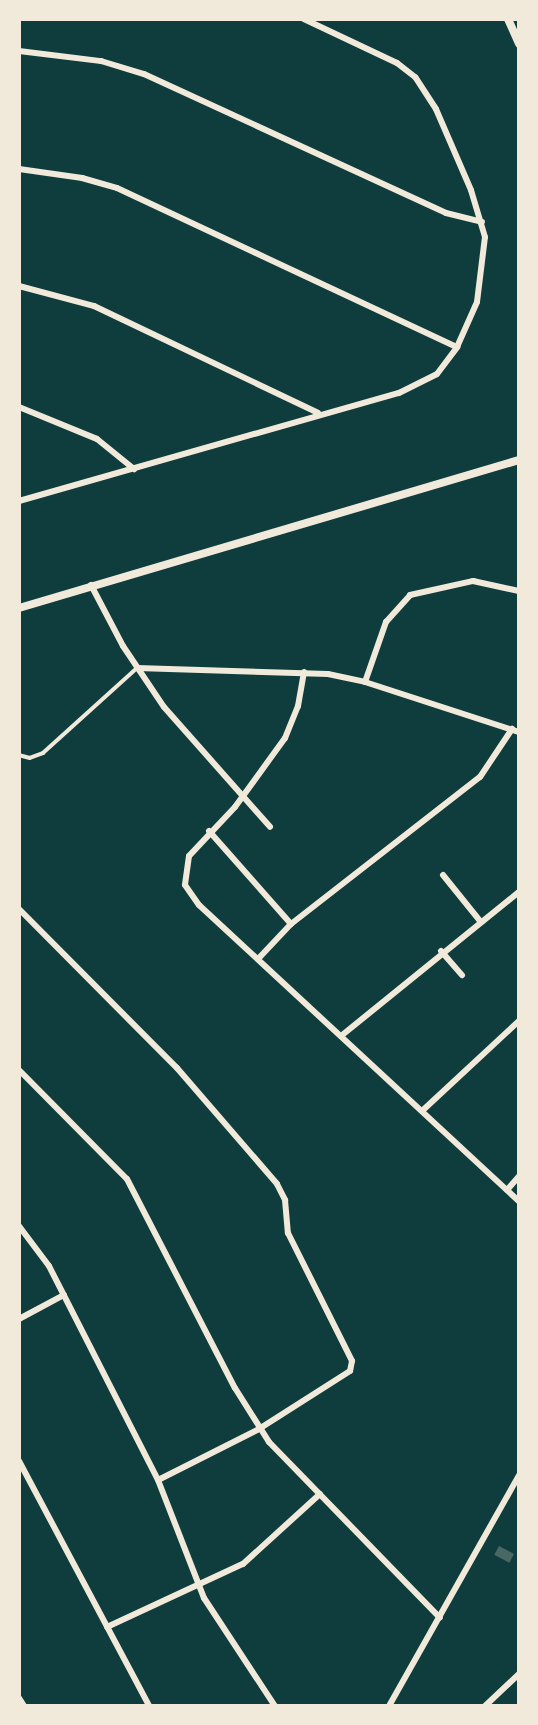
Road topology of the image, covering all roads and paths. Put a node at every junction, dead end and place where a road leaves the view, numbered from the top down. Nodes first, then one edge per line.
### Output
1 (304, 19) edge
2 (508, 19) edge
3 (519, 44) edge
4 (19, 51) edge
5 (19, 169) edge
6 (482, 222) junction
7 (19, 286) edge
8 (457, 347) junction
9 (19, 407) edge
10 (318, 413) junction
11 (519, 460) edge
12 (134, 469) junction
13 (19, 501) edge
14 (91, 585) junction
15 (519, 591) edge
16 (19, 608) edge
17 (137, 668) junction
18 (304, 672) junction
19 (365, 682) junction
20 (515, 731) edge
21 (19, 755) edge
22 (245, 794) junction
23 (270, 827) dead end
24 (209, 831) junction
25 (443, 875) dead end
26 (519, 892) edge
27 (19, 909) edge
28 (480, 921) junction
29 (291, 924) junction
30 (441, 951) junction
31 (258, 959) junction
32 (461, 975) dead end
33 (519, 1021) edge
34 (341, 1036) junction
35 (19, 1070) edge
36 (422, 1111) junction
37 (519, 1176) edge
38 (507, 1190) junction
39 (519, 1201) edge
40 (19, 1226) edge
41 (64, 1295) junction
42 (19, 1319) edge
43 (259, 1429) junction
44 (19, 1461) edge
45 (519, 1475) edge
46 (158, 1480) junction
47 (320, 1494) junction
48 (197, 1586) junction
49 (440, 1618) junction
50 (107, 1627) junction
51 (519, 1674) edge
52 (19, 1698) edge
53 (23, 1706) edge
54 (149, 1706) edge
55 (275, 1706) edge
56 (389, 1706) edge
57 (485, 1706) edge

1 - 6 street
2 - 3 street
4 - 6 street
5 - 8 street
6 - 8 street
7 - 10 street
8 - 10 street
9 - 12 street
10 - 12 street
11 - 14 street
12 - 13 street
14 - 16 street
14 - 17 street
15 - 19 street
17 - 18 street
17 - 21 lane
17 - 22 street
18 - 19 street
18 - 22 street
19 - 20 street
20 - 29 street
22 - 23 street
22 - 24 street
24 - 29 street
24 - 31 street
25 - 28 street
26 - 28 street
27 - 43 street
28 - 30 street
29 - 31 street
30 - 32 street
30 - 34 street
31 - 34 street
33 - 36 street
34 - 36 street
35 - 43 street
36 - 38 street
37 - 38 street
38 - 39 street
40 - 41 street
41 - 42 street
41 - 46 street
43 - 46 street
43 - 47 street
44 - 50 street
45 - 49 street
46 - 48 street
47 - 48 street
47 - 49 street
48 - 50 street
48 - 55 street
49 - 56 street
50 - 54 street
51 - 57 street
52 - 53 street

